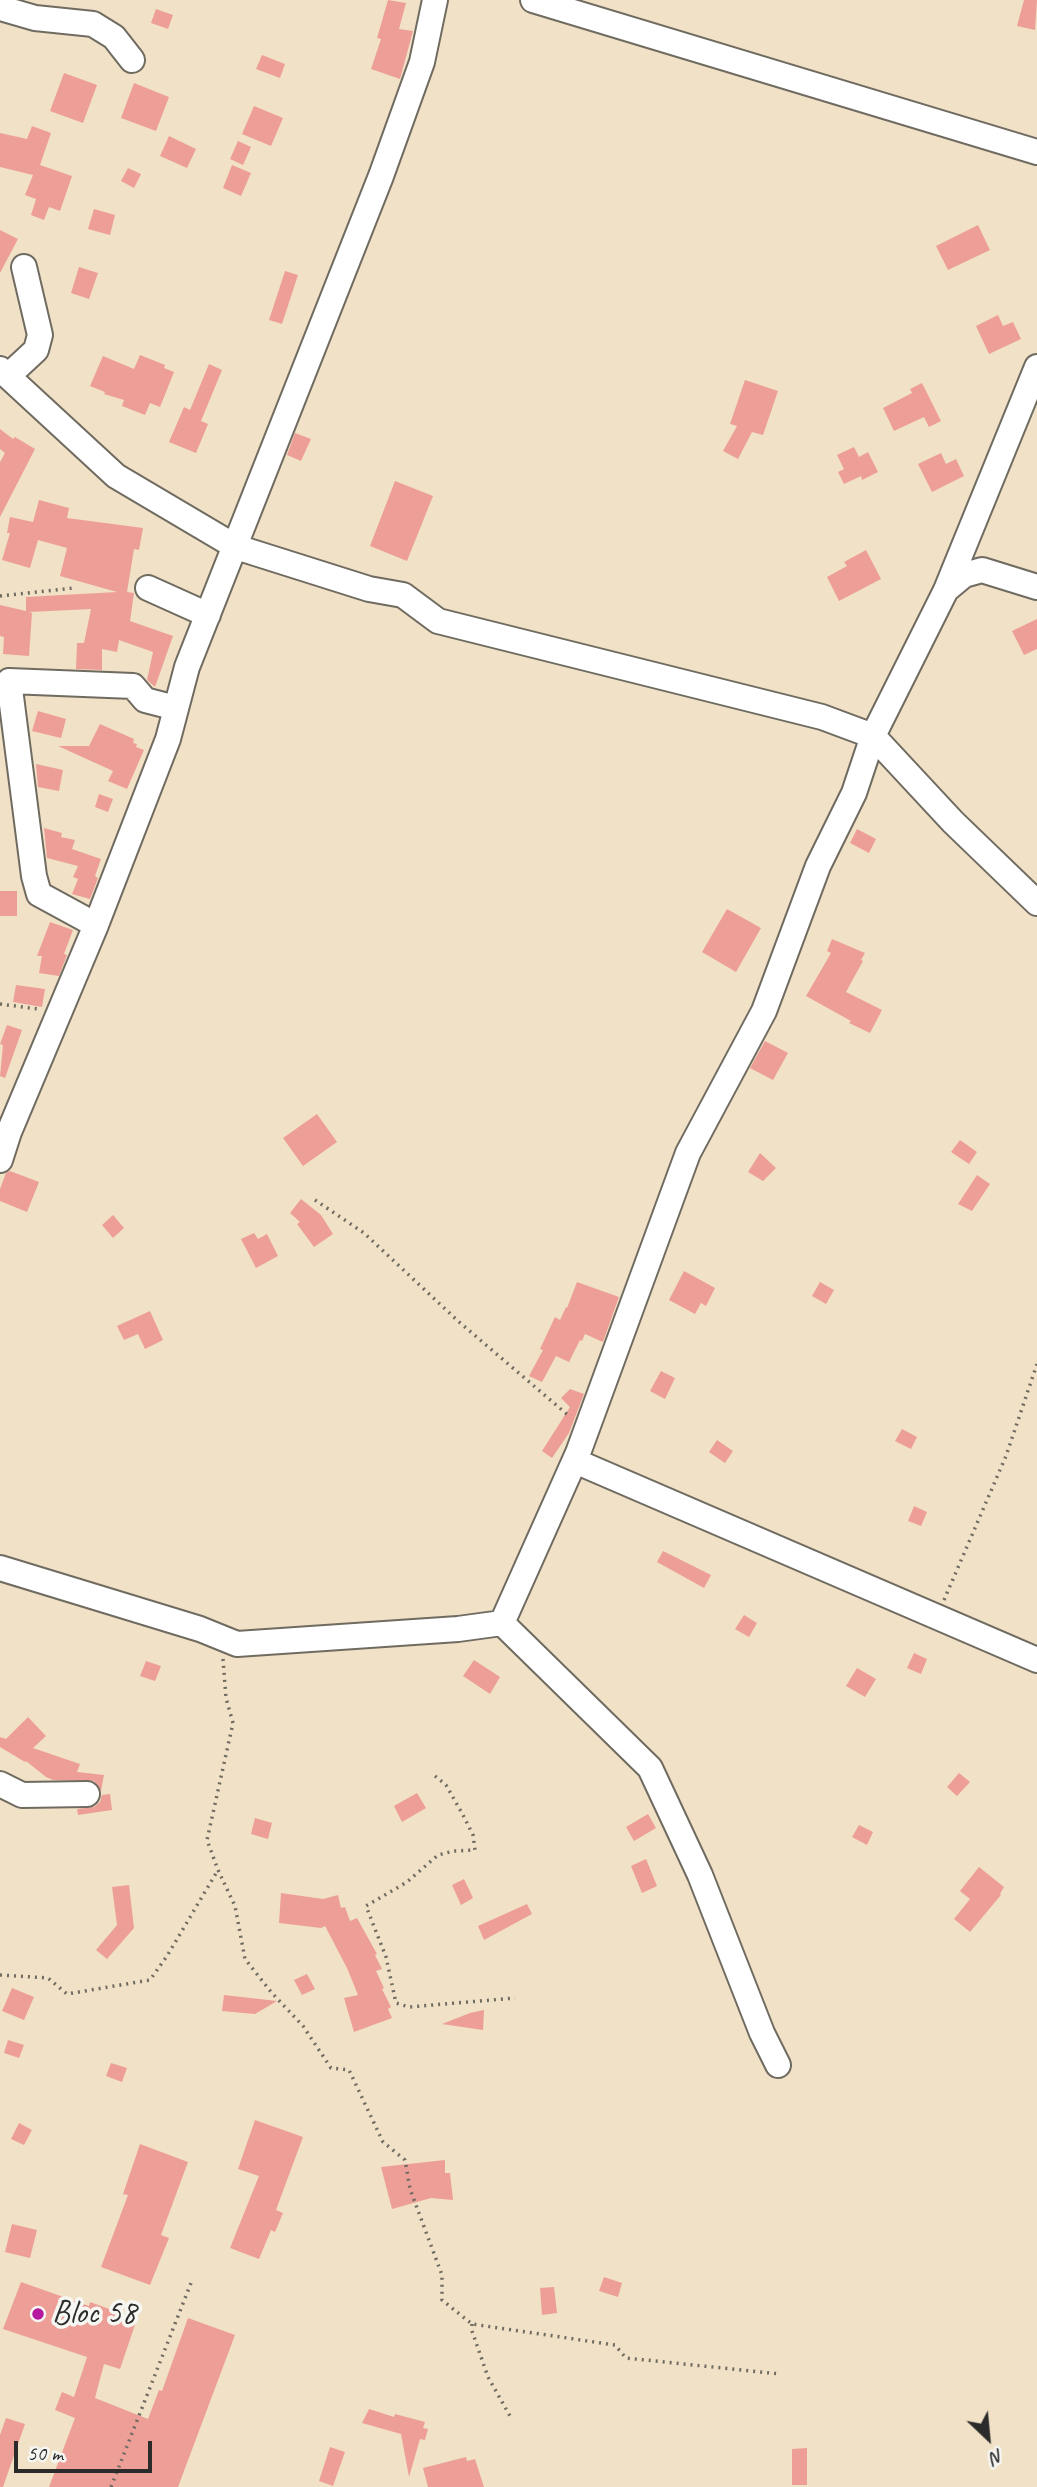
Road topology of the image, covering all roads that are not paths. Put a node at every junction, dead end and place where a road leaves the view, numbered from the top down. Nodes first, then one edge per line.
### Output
1 (435, 0) edge
2 (533, 0) edge
3 (4, 10) edge
4 (132, 60) dead end
5 (1037, 152) edge
6 (24, 267) dead end
7 (1037, 367) edge
8 (4, 373) edge
9 (236, 547) junction
10 (1037, 587) edge
11 (148, 589) dead end
12 (946, 590) junction
13 (208, 615) junction
14 (176, 708) junction
15 (873, 736) junction
16 (1037, 903) edge
17 (96, 925) junction
18 (5, 1131) edge
19 (0, 1160) edge
20 (575, 1461) junction
21 (0, 1568) edge
22 (502, 1623) junction
23 (1037, 1660) edge
24 (0, 1784) edge
25 (87, 1794) dead end
26 (778, 2066) dead end

1 - 9 street
2 - 5 street
3 - 4 street
6 - 8 street
7 - 12 street
8 - 9 street
9 - 13 street
9 - 15 street
10 - 12 street
11 - 13 street
12 - 15 street
13 - 14 street
14 - 17 street
14 - 17 street
15 - 16 street
15 - 20 street
17 - 18 street
18 - 19 street
20 - 22 street
20 - 23 street
21 - 22 street
22 - 26 street
24 - 25 street

